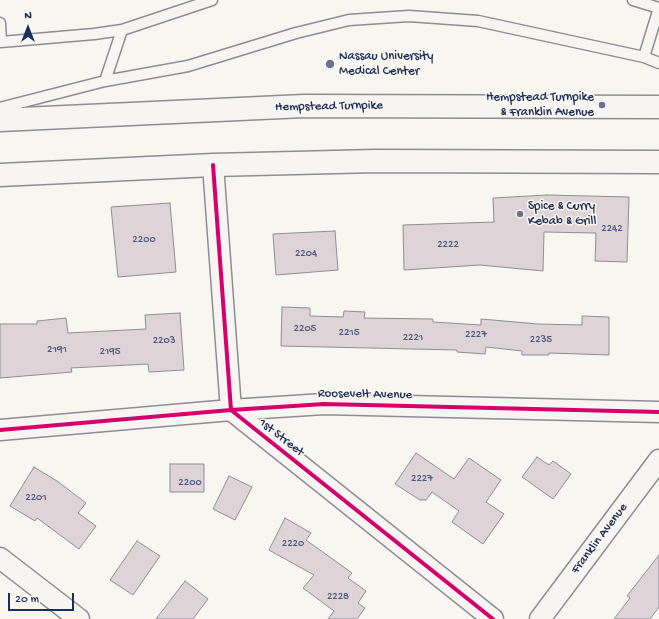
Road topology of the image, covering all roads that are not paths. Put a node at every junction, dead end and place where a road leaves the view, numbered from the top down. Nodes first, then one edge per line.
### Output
1 (212, 0) edge
2 (633, 0) edge
3 (659, 8) edge
4 (0, 23) edge
5 (122, 30) junction
6 (1, 42) edge
7 (644, 57) junction
8 (659, 62) edge
9 (105, 81) junction
10 (659, 107) edge
11 (0, 108) edge
12 (0, 120) edge
13 (659, 162) edge
14 (214, 165) junction
15 (0, 175) edge
16 (231, 410) junction
17 (659, 412) edge
18 (0, 430) edge
19 (659, 460) edge
20 (0, 558) edge
21 (79, 619) edge
22 (493, 619) edge
23 (540, 619) edge

1 - 5 lane
2 - 3 lane
3 - 7 lane
4 - 6 lane
5 - 6 lane
5 - 9 lane
7 - 8 lane
7 - 9 lane
9 - 11 lane
10 - 12 main road, Hempstead Turnpike
13 - 14 main road
14 - 15 main road
14 - 16 street
16 - 17 street, Roosevelt Avenue
16 - 18 street, Roosevelt Avenue
16 - 22 street, 1st Street
19 - 23 street, Franklin Avenue
20 - 21 street

